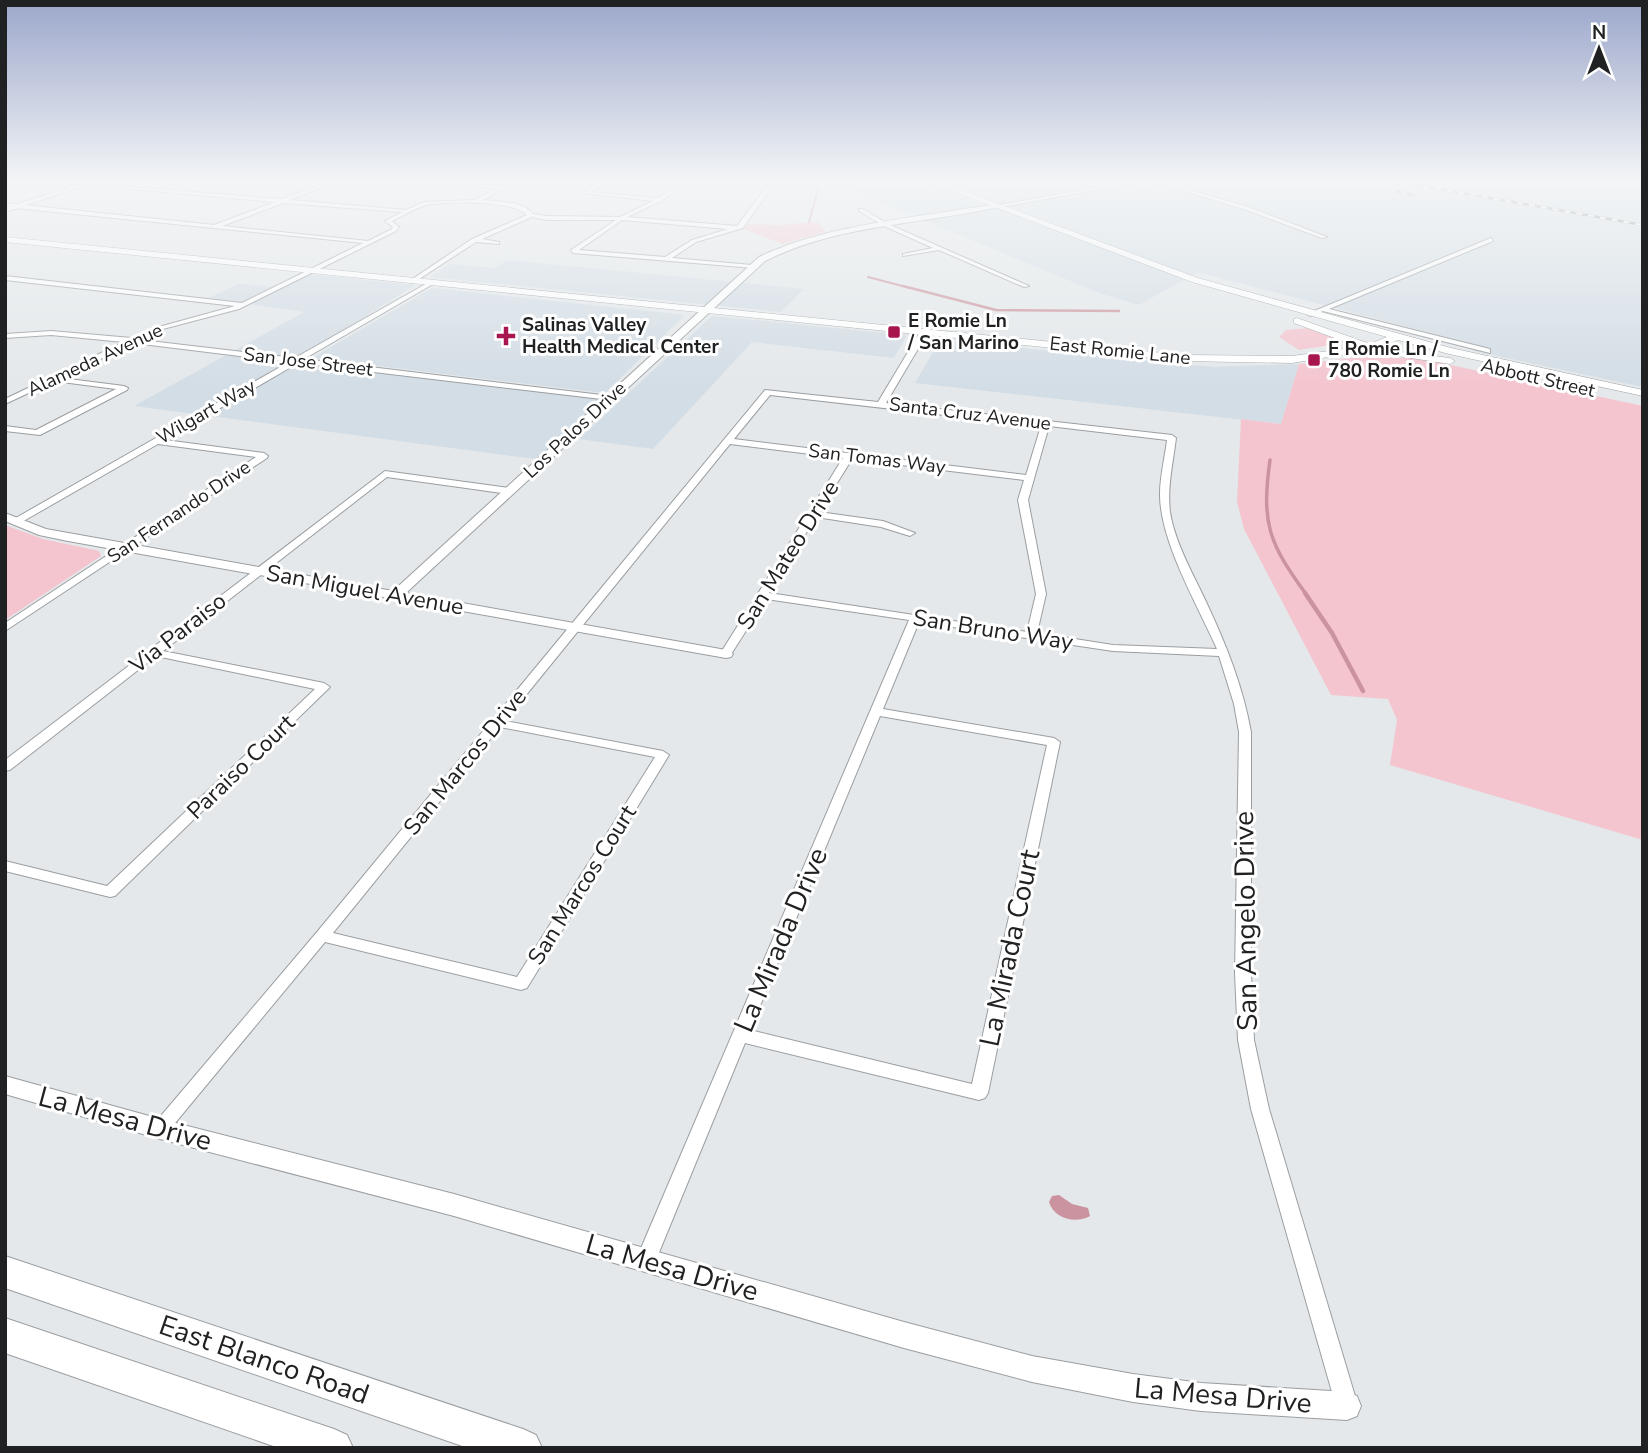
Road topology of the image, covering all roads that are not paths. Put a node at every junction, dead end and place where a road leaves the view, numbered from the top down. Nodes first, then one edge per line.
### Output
1 (112, 250) edge
2 (353, 250) edge
3 (460, 250) edge
4 (575, 250) edge
5 (682, 250) edge
6 (781, 250) edge
7 (932, 250) edge
8 (945, 250) edge
9 (1115, 250) edge
10 (1468, 250) edge
11 (905, 255) dead end
12 (667, 259) junction
13 (752, 267) junction
14 (312, 270) junction
15 (5, 278) edge
16 (1195, 280) junction
17 (412, 281) junction
18 (431, 283) junction
19 (1027, 286) dead end
20 (243, 305) junction
21 (1322, 309) junction
22 (705, 310) junction
23 (1310, 314) junction
24 (1288, 315) junction
25 (924, 332) junction
26 (5, 337) edge
27 (1345, 339) junction
28 (1392, 339) junction
29 (132, 341) junction
30 (1367, 350) junction
31 (1486, 351) dead end
32 (1321, 356) junction
33 (296, 360) junction
34 (1492, 368) junction
35 (53, 379) junction
36 (768, 392) joint
37 (1643, 393) edge
38 (610, 398) junction
39 (1643, 400) edge
40 (5, 402) edge
41 (881, 404) junction
42 (1046, 423) junction
43 (5, 428) edge
44 (1172, 438) joint
45 (157, 441) junction
46 (727, 441) junction
47 (849, 456) junction
48 (1028, 478) junction
49 (509, 491) junction
50 (813, 514) junction
51 (11, 519) edge
52 (910, 533) dead end
53 (126, 547) junction
54 (260, 570) junction
55 (396, 595) junction
56 (763, 595) junction
57 (915, 618) junction
58 (5, 628) edge
59 (573, 628) junction
60 (1031, 636) junction
61 (154, 652) junction
62 (1223, 653) junction
63 (726, 654) joint
64 (876, 712) junction
65 (497, 723) junction
66 (5, 767) edge
67 (5, 866) edge
68 (322, 936) junction
69 (742, 1035) junction
70 (5, 1085) edge
71 (160, 1129) junction
72 (646, 1260) junction
73 (5, 1272) edge
74 (5, 1335) edge
75 (1347, 1406) joint
76 (334, 1448) edge
77 (523, 1448) edge

1 - 14 main road, East Romie Lane
2 - 14 street, Alameda Avenue
3 - 17 street
4 - 12 street
5 - 12 street
6 - 13 street, Los Palos Drive
7 - 11 street
8 - 19 street
9 - 16 main road, Abbott Street
10 - 21 street
12 - 13 street
13 - 22 street, Los Palos Drive
14 - 17 main road, East Romie Lane
14 - 20 street, Alameda Avenue
15 - 20 street
16 - 23 main road, Abbott Street
16 - 24 main road, Abbott Street
17 - 18 main road, East Romie Lane
18 - 22 main road, East Romie Lane
18 - 33 street, Wilgart Way
20 - 29 street, Alameda Avenue
21 - 23 street
21 - 31 street
22 - 25 main road, East Romie Lane
22 - 38 street, Los Palos Drive
23 - 28 main road, Abbott Street
24 - 27 main road
24 - 28 main road, Abbott Street
25 - 32 main road, East Romie Lane
25 - 41 street
26 - 29 street, San Jose Street
27 - 30 main road
27 - 32 main road
28 - 30 main road, East Romie Lane
28 - 34 main road, Abbott Street
28 - 37 main road, Abbott Street
29 - 33 street, San Jose Street
29 - 35 street, Alameda Avenue
30 - 32 main road, East Romie Lane
30 - 34 main road
33 - 38 street, San Jose Street
33 - 45 street, Wilgart Way
34 - 39 main road, Abbott Street
35 - 40 street, Alameda Avenue
35 - 43 street
36 - 41 street, Santa Cruz Avenue
36 - 46 street, San Marcos Drive
38 - 49 street, Los Palos Drive
41 - 42 street, Santa Cruz Avenue
42 - 44 street, Santa Cruz Avenue
42 - 48 street
44 - 62 street, San Angelo Drive
45 - 51 street, Wilgart Way
45 - 53 street, San Fernando Drive
46 - 47 street, San Tomas Way
46 - 59 street, San Marcos Drive
47 - 48 street, San Tomas Way
47 - 50 street, San Mateo Drive
48 - 60 street
49 - 54 street, Via Paraiso
49 - 55 street, Los Palos Drive
50 - 52 street
50 - 56 street, San Mateo Drive
51 - 53 street, San Miguel Avenue
53 - 54 street, San Miguel Avenue
53 - 58 street, San Fernando Drive
54 - 55 street, San Miguel Avenue
54 - 61 street, Via Paraiso
55 - 59 street, San Miguel Avenue
56 - 57 street, San Bruno Way
56 - 63 street, San Mateo Drive
57 - 60 street, San Bruno Way
57 - 64 street, La Mirada Drive
59 - 63 street, San Miguel Avenue
59 - 65 street, San Marcos Drive
60 - 62 street, San Bruno Way
61 - 66 street, Via Paraiso
61 - 67 street, Paraiso Court
62 - 75 street, San Angelo Drive
64 - 69 street, La Mirada Drive
64 - 69 street, La Mirada Court
65 - 68 street, San Marcos Drive
65 - 68 street, San Marcos Court
68 - 71 street, San Marcos Drive
69 - 72 street, La Mirada Drive
70 - 71 street, La Mesa Drive
71 - 72 street, La Mesa Drive
72 - 75 street, La Mesa Drive
73 - 77 highway, East Blanco Road
74 - 76 highway

